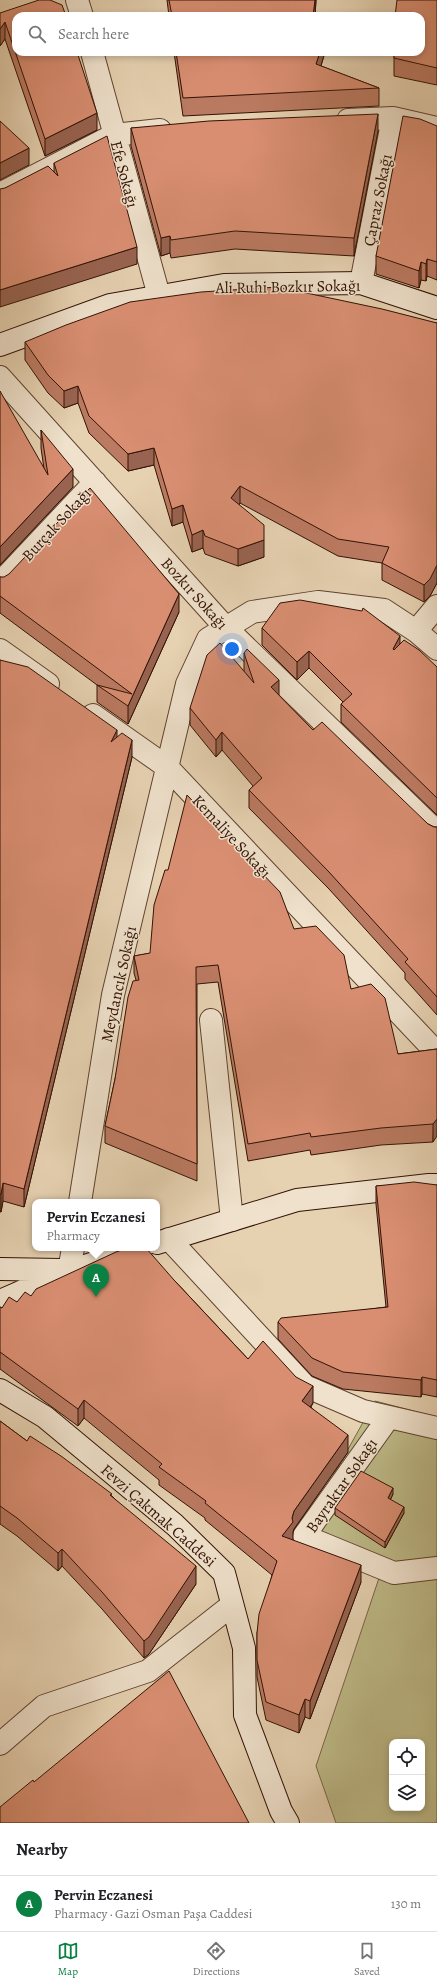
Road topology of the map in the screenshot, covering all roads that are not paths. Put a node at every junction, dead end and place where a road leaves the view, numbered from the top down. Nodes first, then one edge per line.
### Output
1 (77, 0) edge
2 (81, 12) edge
3 (93, 56) edge
4 (393, 118) junction
5 (331, 121) edge
6 (437, 128) edge
7 (177, 129) edge
8 (114, 135) junction
9 (0, 194) edge
10 (361, 282) junction
11 (159, 296) junction
12 (437, 308) edge
13 (0, 345) edge
14 (0, 377) edge
15 (95, 482) junction
16 (0, 583) edge
17 (437, 606) edge
18 (226, 628) junction
19 (416, 631) junction
20 (437, 649) edge
21 (0, 650) edge
22 (167, 768) junction
23 (437, 832) edge
24 (211, 1020) dead end
25 (437, 1053) edge
26 (437, 1185) edge
27 (80, 1199) edge
28 (232, 1220) junction
29 (163, 1241) edge
30 (72, 1251) edge
31 (132, 1251) edge
32 (0, 1269) edge
33 (69, 1270) junction
34 (0, 1301) edge
35 (0, 1390) edge
36 (389, 1417) junction
37 (437, 1428) edge
38 (437, 1568) edge
39 (232, 1605) junction
40 (0, 1744) edge
41 (288, 1823) edge

1 - 2 street
3 - 8 street, Efe Sokağı
4 - 5 street
4 - 6 street
4 - 10 street, Çapraz Sokağı
7 - 8 street
8 - 9 street
8 - 11 street, Efe Sokağı
10 - 11 street, Ali Ruhi Bozkır Sokağı
10 - 12 street, Ali Ruhi Bozkır Sokağı
11 - 13 street, Ali Ruhi Bozkır Sokağı
14 - 15 street, Bozkır Sokağı
15 - 16 street, Burçak Sokağı
15 - 18 street, Bozkır Sokağı
17 - 19 street
18 - 19 street, Meydancık Sokağı
18 - 22 street, Meydancık Sokağı
18 - 23 street, Bozkır Sokağı
19 - 20 street, Meydancık Sokağı
21 - 22 street, Kemaliye Sokağı
22 - 25 street, Kemaliye Sokağı
22 - 27 street, Meydancık Sokağı
24 - 28 street
26 - 28 street
28 - 29 street
29 - 36 street
30 - 33 street
31 - 33 street
32 - 33 street
33 - 34 street
35 - 39 street, Fevzi Çakmak Caddesi
36 - 37 street
36 - 38 street, Bayraktar Sokağı
39 - 40 street
39 - 41 street, Fevzi Çakmak Caddesi

